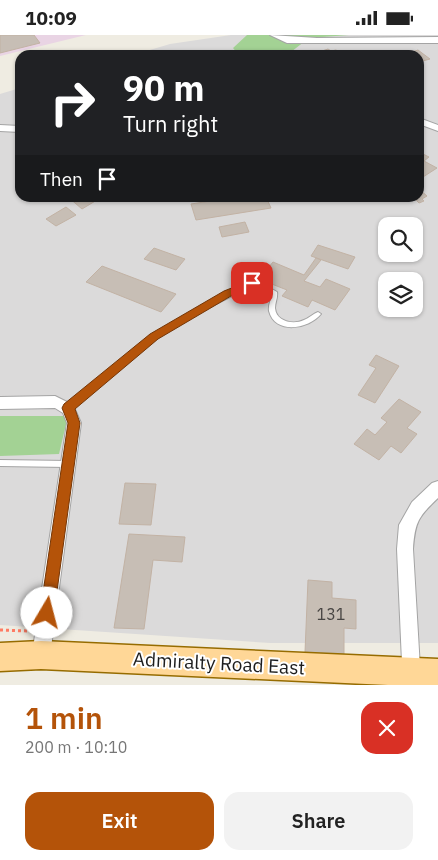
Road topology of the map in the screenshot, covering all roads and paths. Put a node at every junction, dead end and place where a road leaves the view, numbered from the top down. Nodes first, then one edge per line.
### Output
1 (274, 35) edge
2 (438, 40) edge
3 (424, 123) edge
4 (0, 128) edge
5 (438, 128) edge
6 (15, 129) edge
7 (318, 314) dead end
8 (0, 403) edge
9 (68, 408) junction
10 (0, 463) edge
11 (68, 464) junction
12 (438, 487) edge
13 (41, 655) junction
14 (0, 657) edge
15 (420, 677) edge

1 - 2 street
3 - 5 street
4 - 6 street
7 - 9 lane
8 - 9 street
9 - 11 street
10 - 11 lane
11 - 13 street
12 - 15 street
13 - 14 main road, Admiralty Road East
13 - 15 main road, Admiralty Road East

